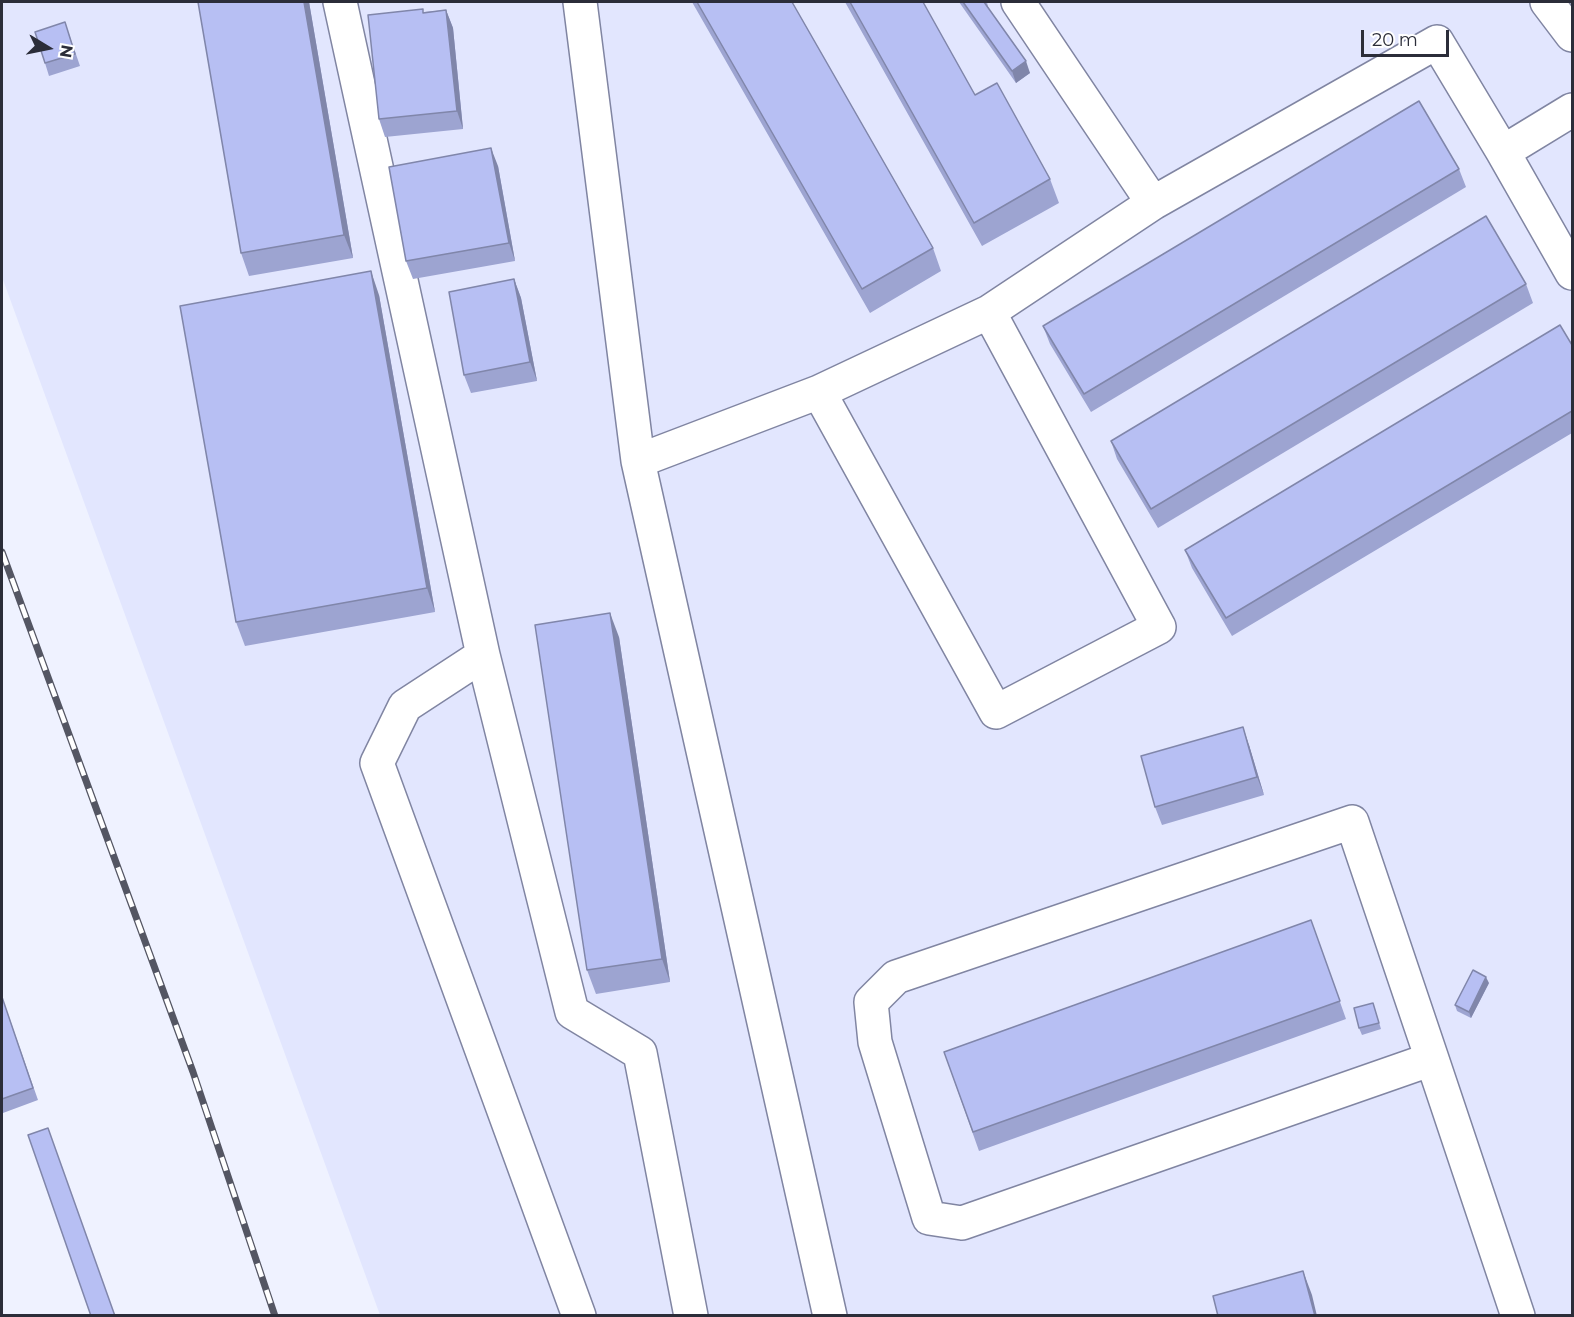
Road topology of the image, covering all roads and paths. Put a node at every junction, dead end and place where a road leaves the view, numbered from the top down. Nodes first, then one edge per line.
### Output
1 (340, 2) edge
2 (580, 2) edge
3 (1018, 2) edge
4 (1547, 2) edge
5 (1572, 35) edge
6 (1572, 110) edge
7 (1503, 152) junction
8 (1153, 203) junction
9 (1572, 273) edge
10 (989, 312) junction
11 (819, 392) junction
12 (638, 461) junction
13 (483, 656) junction
14 (1432, 1059) junction
15 (579, 1316) edge
16 (691, 1316) edge
17 (830, 1316) edge
18 (1518, 1316) edge

1 - 13 street
2 - 12 street
3 - 8 street
4 - 5 street
6 - 7 street
7 - 8 street
7 - 9 street
8 - 10 street
10 - 11 street
10 - 11 street
11 - 12 street
12 - 17 street
13 - 15 street
13 - 16 street
14 - 14 street
14 - 18 street

